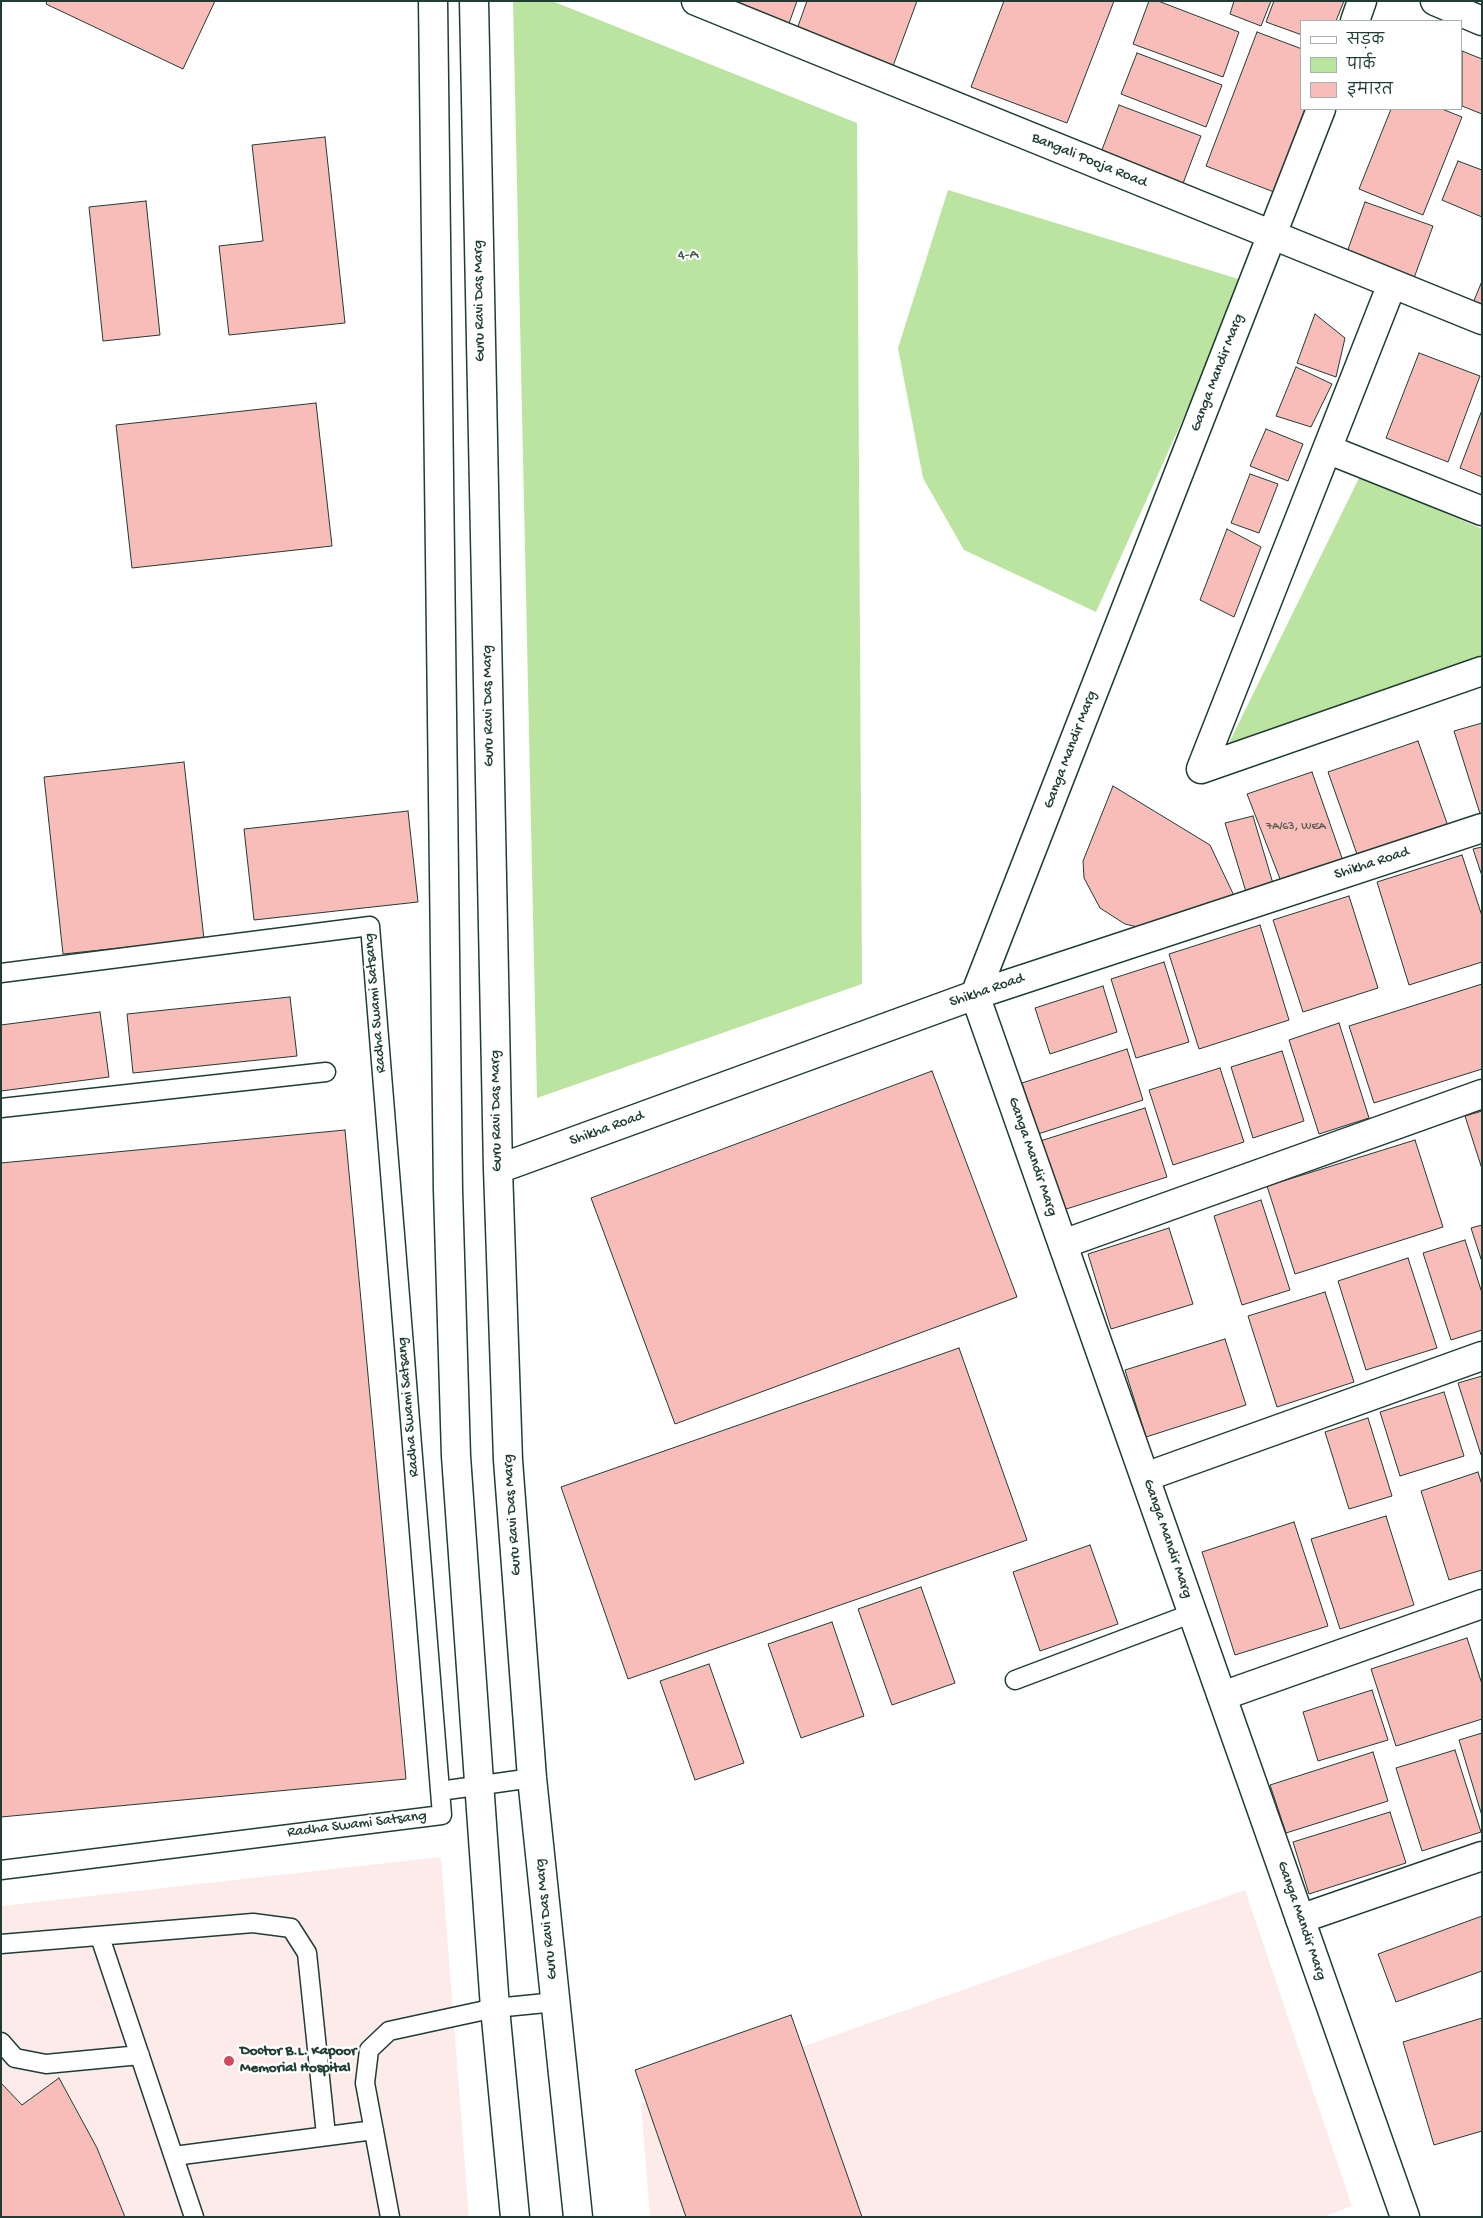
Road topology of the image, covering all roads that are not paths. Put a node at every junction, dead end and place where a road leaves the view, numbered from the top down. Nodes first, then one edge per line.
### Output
1 (433, 1) edge
2 (474, 1) edge
3 (696, 1) edge
4 (1362, 1) edge
5 (1435, 1) edge
6 (1354, 20) edge
7 (1482, 21) edge
8 (1321, 110) edge
9 (1272, 235) junction
10 (1392, 284) junction
11 (1482, 320) edge
12 (1327, 449) junction
13 (1482, 512) edge
14 (1482, 671) edge
15 (1482, 828) edge
16 (1, 973) edge
17 (975, 994) junction
18 (326, 1072) dead end
19 (1482, 1094) edge
20 (1, 1108) edge
21 (498, 1169) junction
22 (1063, 1244) junction
23 (1482, 1356) edge
24 (1145, 1477) junction
25 (1482, 1604) edge
26 (1193, 1613) junction
27 (1015, 1680) dead end
28 (1222, 1696) junction
29 (532, 1778) junction
30 (478, 1785) junction
31 (440, 1791) junction
32 (1482, 1856) edge
33 (1, 1870) edge
34 (1300, 1919) junction
35 (100, 1937) junction
36 (1, 1944) edge
37 (556, 2002) junction
38 (495, 2008) junction
39 (1, 2042) edge
40 (140, 2055) junction
41 (374, 2130) junction
42 (326, 2135) junction
43 (174, 2156) junction
44 (194, 2217) edge
45 (390, 2217) edge
46 (515, 2217) edge
47 (578, 2217) edge
48 (1405, 2217) edge

1 - 30 street
2 - 21 street, Guru Ravi Das Marg
3 - 9 street, Bangali Pooja Road
4 - 6 street
5 - 7 street
8 - 9 street, Ganga Mandir Marg
9 - 10 street, Bangali Pooja Road
9 - 17 street, Ganga Mandir Marg
10 - 11 street, Bangali Pooja Road
10 - 12 street
12 - 13 street
12 - 14 street
15 - 17 street, Shikha Road
16 - 31 lane, Radha Swami Satsang
17 - 21 street, Shikha Road
17 - 22 street, Ganga Mandir Marg
18 - 20 lane
19 - 22 street
21 - 29 street, Guru Ravi Das Marg
22 - 24 street, Ganga Mandir Marg
23 - 24 street
24 - 26 street, Ganga Mandir Marg
25 - 28 street
26 - 27 lane
26 - 28 street, Ganga Mandir Marg
28 - 34 street, Ganga Mandir Marg
29 - 30 lane
29 - 37 street, Guru Ravi Das Marg
30 - 31 lane
30 - 38 street
31 - 33 lane, Radha Swami Satsang
32 - 34 street
34 - 48 street, Ganga Mandir Marg
35 - 36 lane
35 - 40 lane
35 - 42 lane
37 - 38 lane
37 - 47 street, Guru Ravi Das Marg
38 - 41 lane
38 - 46 street
39 - 40 lane
40 - 43 lane
41 - 42 lane
41 - 45 lane
42 - 43 lane
43 - 44 lane

